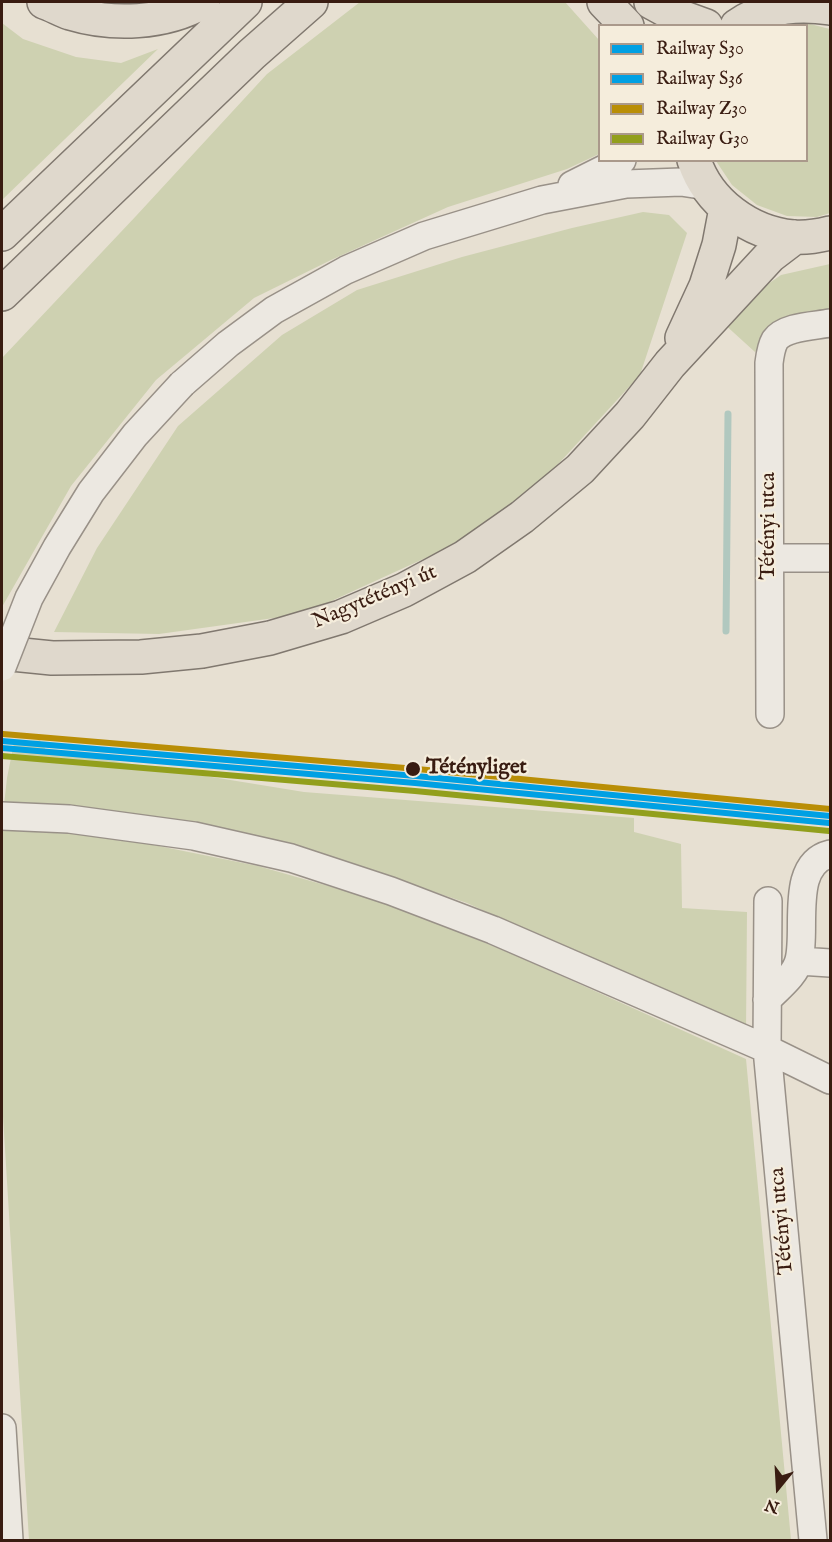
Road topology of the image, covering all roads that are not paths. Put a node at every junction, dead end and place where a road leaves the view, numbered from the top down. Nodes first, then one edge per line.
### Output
1 (44, 2) edge
2 (203, 2) edge
3 (245, 2) edge
4 (311, 2) edge
5 (604, 2) edge
6 (651, 2) edge
7 (831, 8) edge
8 (625, 24) edge
9 (700, 24) edge
10 (740, 24) edge
11 (618, 162) edge
12 (709, 185) edge
13 (542, 200) junction
14 (831, 233) edge
15 (2, 234) edge
16 (795, 237) junction
17 (2, 294) edge
18 (831, 323) edge
19 (670, 364) junction
20 (770, 558) junction
21 (831, 558) edge
22 (2, 653) edge
23 (2, 667) edge
24 (770, 714) dead end
25 (2, 816) edge
26 (831, 854) edge
27 (768, 901) dead end
28 (799, 961) junction
29 (831, 963) edge
30 (767, 1000) junction
31 (767, 1049) junction
32 (831, 1080) edge
33 (2, 1428) edge
34 (9, 1540) edge
35 (813, 1540) edge

1 - 2 main road
3 - 15 main road
4 - 17 main road
5 - 8 main road
6 - 9 main road
7 - 10 main road
11 - 13 street
12 - 13 street
12 - 16 main road
12 - 19 main road, Nagytétényi út
13 - 23 street, bridge
14 - 16 main road
16 - 19 main road, Nagytétényi út
18 - 20 street, Tétényi utca
19 - 22 main road, Nagytétényi út
20 - 21 street
20 - 24 street, Tétényi utca
25 - 31 street
26 - 28 street
27 - 30 street, Tétényi utca
28 - 29 street
28 - 30 street
30 - 31 street, Tétényi utca
31 - 32 street
31 - 35 street, Tétényi utca
33 - 34 street

